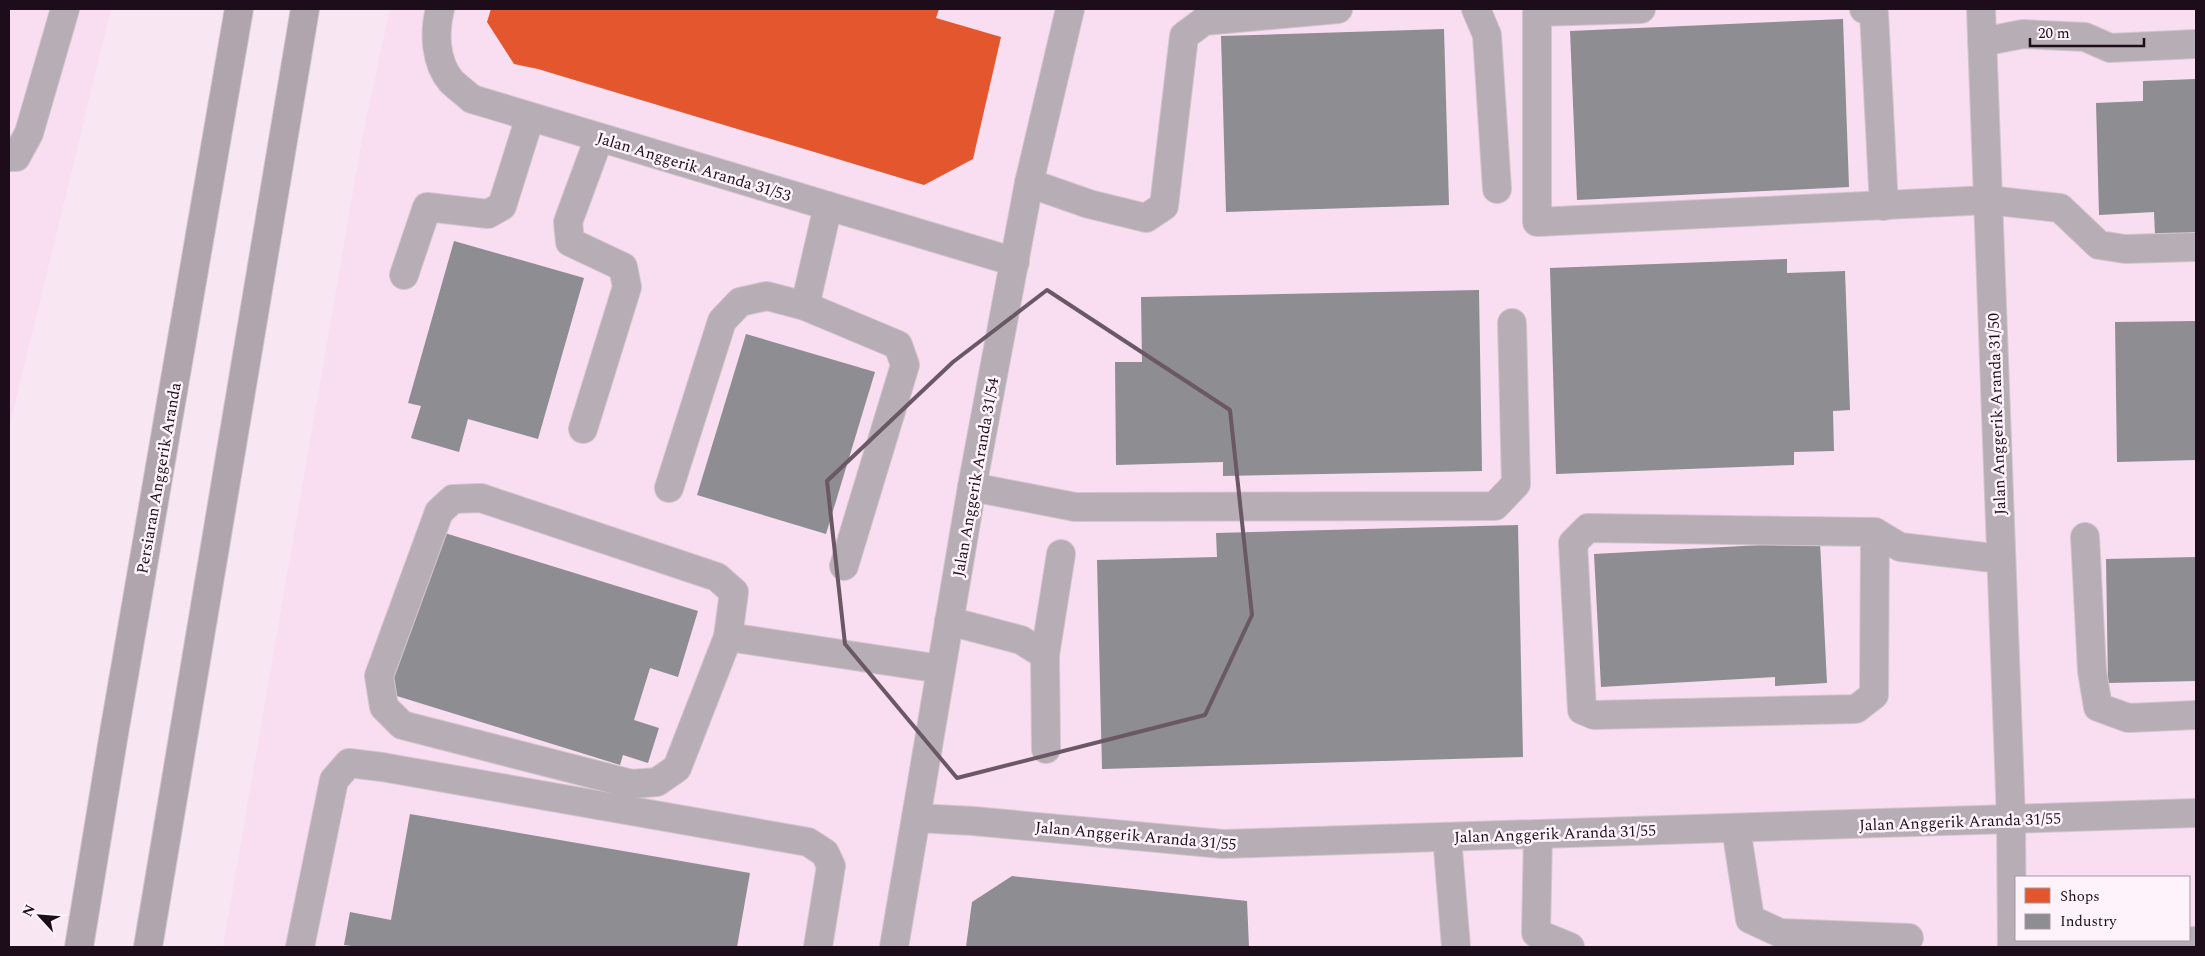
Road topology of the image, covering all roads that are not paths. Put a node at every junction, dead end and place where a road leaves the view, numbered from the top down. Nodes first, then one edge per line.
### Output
1 (64, 9) edge
2 (239, 9) edge
3 (305, 9) edge
4 (440, 9) edge
5 (1070, 9) edge
6 (1338, 9) edge
7 (1476, 9) edge
8 (1641, 9) edge
9 (1864, 9) edge
10 (1981, 9) edge
11 (1982, 42) junction
12 (2196, 44) edge
13 (530, 117) junction
14 (599, 138) junction
15 (9, 157) edge
16 (1030, 182) junction
17 (1497, 189) dead end
18 (1988, 200) junction
19 (828, 206) junction
20 (1884, 206) junction
21 (2196, 247) edge
22 (1015, 262) junction
23 (404, 275) dead end
24 (805, 306) junction
25 (1512, 323) dead end
26 (583, 429) dead end
27 (972, 487) junction
28 (669, 488) dead end
29 (1875, 532) junction
30 (2085, 537) dead end
31 (1061, 554) dead end
32 (2001, 559) junction
33 (844, 566) dead end
34 (949, 621) junction
35 (728, 637) junction
36 (1045, 655) junction
37 (941, 669) junction
38 (2196, 715) edge
39 (1046, 748) dead end
40 (2196, 813) edge
41 (916, 818) junction
42 (2010, 819) junction
43 (1736, 828) junction
44 (1538, 834) junction
45 (1448, 837) junction
46 (1909, 938) dead end
47 (2196, 941) edge
48 (79, 947) edge
49 (148, 947) edge
50 (300, 947) edge
51 (818, 947) edge
52 (894, 947) edge
53 (1456, 947) edge
54 (1570, 947) edge
55 (2012, 947) edge
56 (2017, 947) edge

1 - 15 street
2 - 48 main road, Persiaran Anggerik Aranda
3 - 49 main road
4 - 13 street, Jalan Anggerik Aranda 31/53
5 - 16 street, Jalan Anggerik Aranda 31/54
6 - 16 street
7 - 17 street
8 - 20 street
9 - 20 street
10 - 11 street, Jalan Anggerik Aranda 31/50
11 - 12 street
11 - 18 street, Jalan Anggerik Aranda 31/50
13 - 14 street, Jalan Anggerik Aranda 31/53
13 - 23 street
14 - 19 street, Jalan Anggerik Aranda 31/53
14 - 26 street
16 - 22 street, Jalan Anggerik Aranda 31/54
18 - 20 street
18 - 21 street
18 - 32 street, Jalan Anggerik Aranda 31/50
19 - 22 street, Jalan Anggerik Aranda 31/53
19 - 24 street
22 - 27 street, Jalan Anggerik Aranda 31/54
24 - 28 street
24 - 33 street
25 - 27 street
27 - 34 street, Jalan Anggerik Aranda 31/54
29 - 29 street
29 - 32 street
30 - 38 street
31 - 36 street
32 - 42 street, Jalan Anggerik Aranda 31/50
34 - 36 street
34 - 37 street, Jalan Anggerik Aranda 31/54
35 - 35 street
35 - 37 street
36 - 39 street
37 - 41 street, Jalan Anggerik Aranda 31/54
40 - 42 street, Jalan Anggerik Aranda 31/55
41 - 45 street, Jalan Anggerik Aranda 31/55
41 - 52 street, Jalan Anggerik Aranda 31/54
42 - 43 street, Jalan Anggerik Aranda 31/55
42 - 55 street, Jalan Anggerik Aranda 31/50
43 - 44 street, Jalan Anggerik Aranda 31/55
43 - 46 street
44 - 45 street, Jalan Anggerik Aranda 31/55
44 - 54 street
45 - 53 street
47 - 56 street
50 - 51 street

